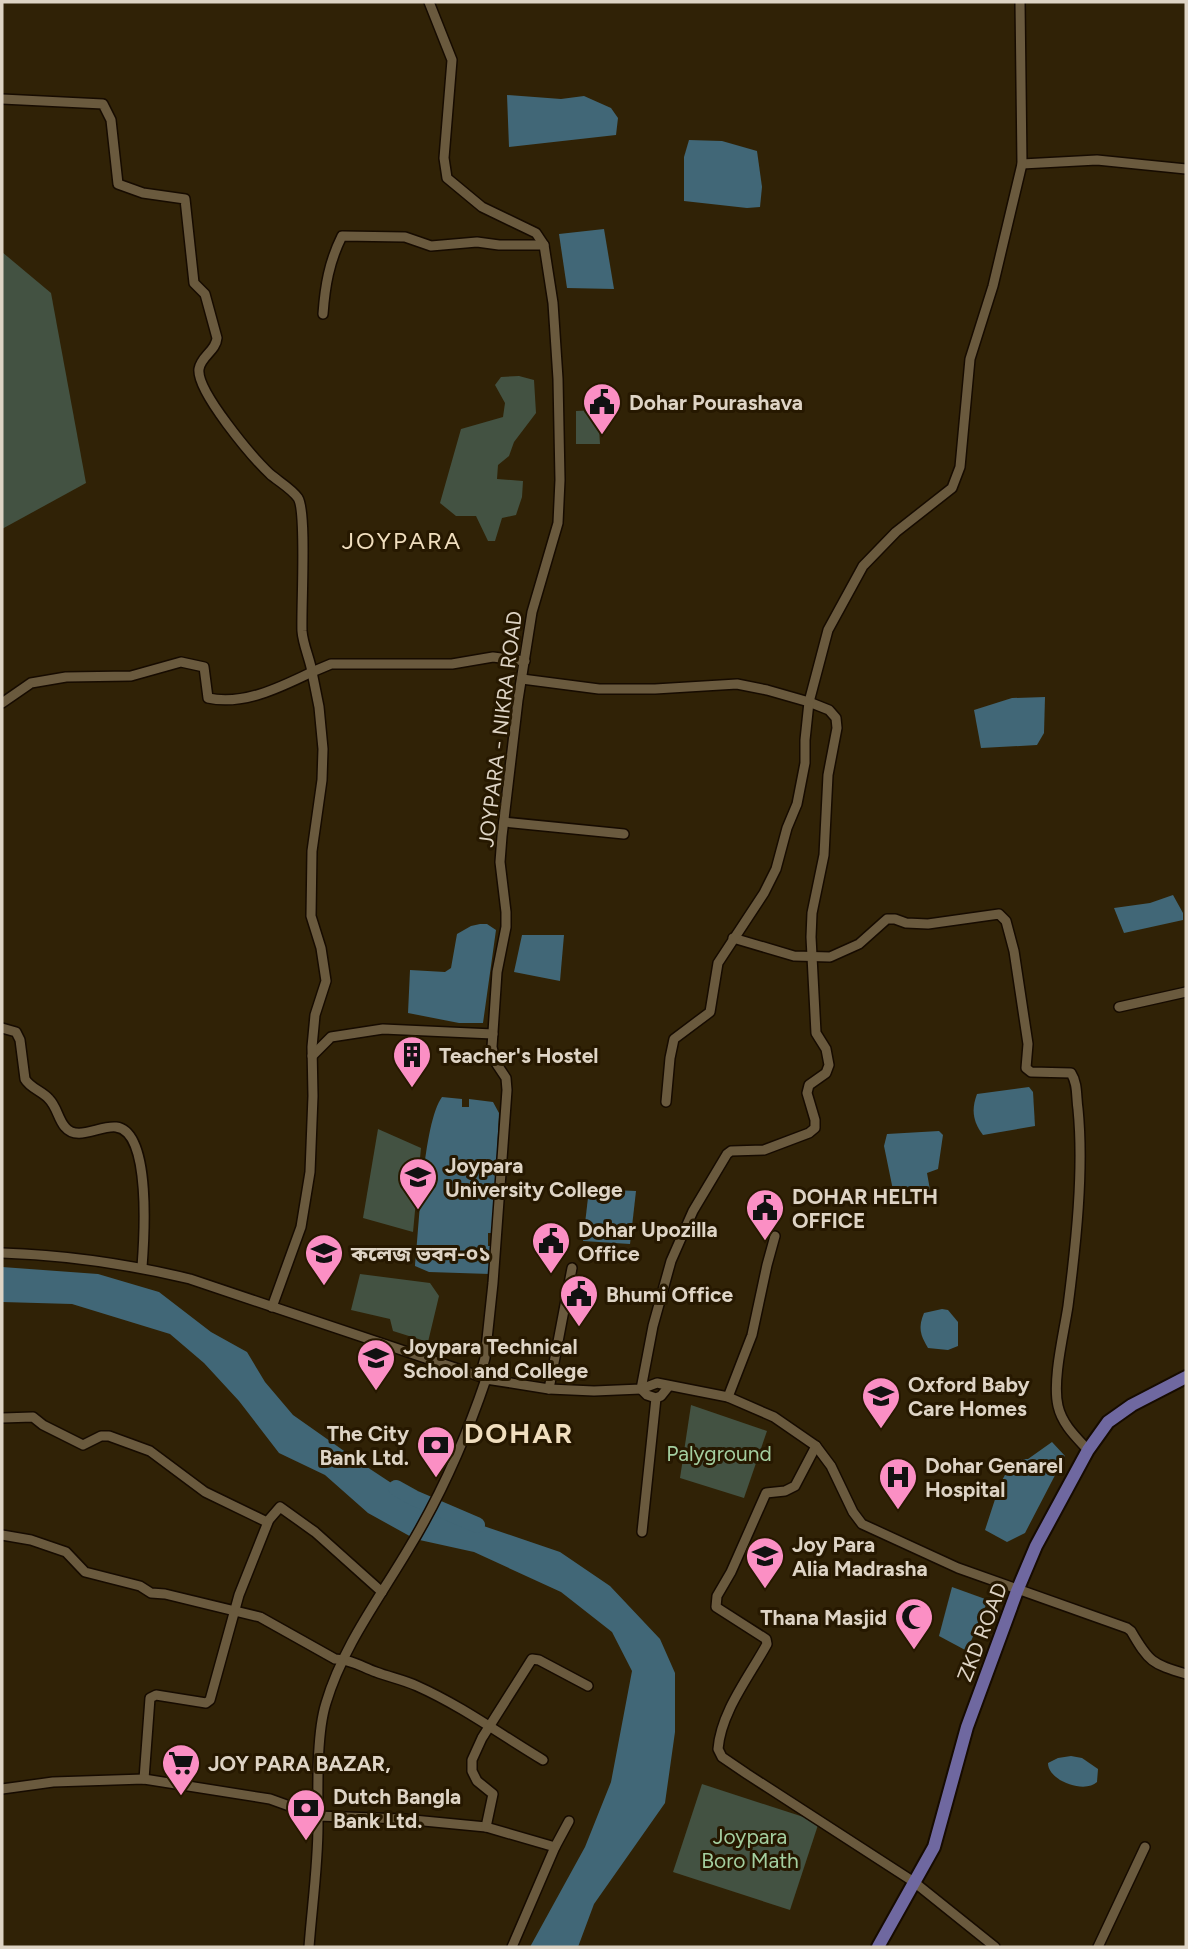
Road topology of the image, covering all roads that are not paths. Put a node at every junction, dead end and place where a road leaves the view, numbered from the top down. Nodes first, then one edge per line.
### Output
1 (429, 2) edge
2 (1020, 2) edge
3 (2, 99) edge
4 (1023, 164) junction
5 (1186, 169) edge
6 (544, 245) junction
7 (323, 314) dead end
8 (525, 661) junction
9 (312, 672) junction
10 (522, 679) junction
11 (2, 702) edge
12 (809, 702) junction
13 (504, 822) junction
14 (624, 834) dead end
15 (733, 938) junction
16 (813, 957) junction
17 (1186, 992) edge
18 (1119, 1007) dead end
19 (2, 1028) edge
20 (493, 1034) junction
21 (312, 1056) junction
22 (667, 1102) dead end
23 (775, 1236) dead end
24 (2, 1253) edge
25 (142, 1267) junction
26 (572, 1269) dead end
27 (272, 1307) junction
28 (1186, 1377) edge
29 (483, 1378) junction
30 (669, 1386) junction
31 (641, 1389) junction
32 (550, 1390) junction
33 (728, 1397) junction
34 (656, 1398) junction
35 (2, 1418) edge
36 (816, 1446) junction
37 (1088, 1450) junction
38 (268, 1522) junction
39 (642, 1532) dead end
40 (2, 1535) edge
41 (1017, 1591) junction
42 (382, 1592) junction
43 (235, 1611) junction
44 (343, 1659) junction
45 (1186, 1674) edge
46 (588, 1686) dead end
47 (490, 1725) junction
48 (543, 1760) dead end
49 (144, 1779) junction
50 (2, 1789) edge
51 (317, 1815) junction
52 (569, 1821) dead end
53 (486, 1827) junction
54 (555, 1847) junction
55 (1145, 1847) dead end
56 (914, 1882) junction
57 (309, 1947) edge
58 (512, 1947) edge
59 (878, 1947) edge
60 (995, 1947) edge
61 (1098, 1947) edge

1 - 6 street
2 - 4 street
3 - 9 street
4 - 5 street
4 - 12 street
6 - 7 street
6 - 8 street, JOYPARA - NIKRA ROAD
8 - 9 street
8 - 10 street, JOYPARA - NIKRA ROAD
9 - 11 street
9 - 21 street
10 - 12 street
10 - 13 street, JOYPARA - NIKRA ROAD
12 - 15 street
12 - 16 street
13 - 14 street
13 - 20 street, JOYPARA - NIKRA ROAD
15 - 16 street
15 - 22 street
16 - 31 street
16 - 37 street
17 - 18 street
19 - 25 street
20 - 21 street
20 - 29 street, JOYPARA - NIKRA ROAD
21 - 27 street
23 - 33 street
24 - 25 street
25 - 27 street
26 - 32 street
27 - 29 street
28 - 37 main road, ZKD ROAD
29 - 32 street
29 - 42 street, JOYPARA - NIKRA ROAD
30 - 31 street
30 - 33 street
30 - 34 street
31 - 32 street
31 - 34 street
33 - 36 street
34 - 39 street
35 - 38 street
36 - 41 street
36 - 56 street
37 - 41 main road, ZKD ROAD
38 - 42 street
38 - 43 street
40 - 43 street
41 - 45 street
41 - 56 main road, ZKD ROAD
42 - 44 street, JOYPARA - NIKRA ROAD
43 - 44 street
43 - 49 street
44 - 47 street
44 - 51 street, JOYPARA - NIKRA ROAD
46 - 47 street
47 - 48 street
47 - 53 street
49 - 50 street
49 - 51 street
51 - 53 street
51 - 57 street, JOYPARA - NIKRA ROAD
52 - 54 street
53 - 54 street
54 - 58 street
55 - 61 street
56 - 59 main road, ZKD ROAD
56 - 60 street

